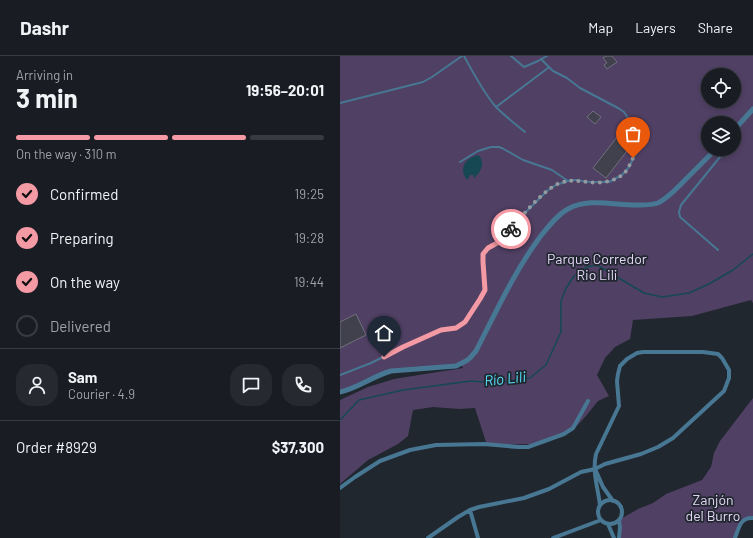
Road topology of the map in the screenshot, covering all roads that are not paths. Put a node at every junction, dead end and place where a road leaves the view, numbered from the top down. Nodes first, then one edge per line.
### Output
1 (463, 56) edge
2 (511, 56) edge
3 (547, 56) edge
4 (541, 60) junction
5 (549, 68) junction
6 (340, 103) edge
7 (496, 107) junction
8 (753, 109) edge
9 (741, 122) edge
10 (525, 132) dead end
11 (709, 156) edge
12 (721, 156) edge
13 (460, 162) dead end
14 (568, 181) junction
15 (718, 250) dead end
16 (340, 375) edge
17 (340, 392) edge
18 (588, 401) dead end
19 (595, 469) junction
20 (340, 488) edge
21 (613, 501) junction
22 (600, 505) junction
23 (470, 510) junction
24 (753, 518) edge
25 (601, 520) junction
26 (619, 520) junction
27 (608, 524) junction
28 (428, 538) edge
29 (478, 538) edge
30 (553, 538) edge
31 (614, 538) edge
32 (619, 538) edge
33 (735, 538) edge

1 - 6 lane
1 - 7 lane
2 - 4 lane
3 - 4 lane
4 - 5 lane
5 - 7 lane
5 - 14 lane
7 - 10 lane
8 - 9 street
11 - 17 street
12 - 15 lane
13 - 14 lane
14 - 16 lane
18 - 20 street
19 - 19 street
19 - 21 street
19 - 22 street
19 - 23 street
21 - 22 street
21 - 26 street
22 - 25 street
23 - 28 street
23 - 29 street
24 - 33 street
25 - 27 street
25 - 30 street
26 - 27 street
26 - 32 street
27 - 31 street

